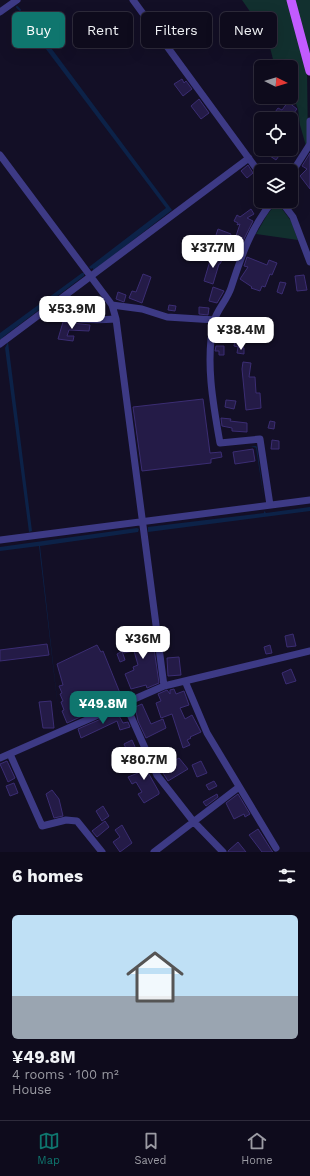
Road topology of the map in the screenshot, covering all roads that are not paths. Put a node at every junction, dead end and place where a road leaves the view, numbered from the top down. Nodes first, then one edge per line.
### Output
1 (16, 0) edge
2 (133, 0) edge
3 (291, 0) edge
4 (0, 12) edge
5 (310, 71) edge
6 (310, 121) edge
7 (0, 155) edge
8 (249, 158) junction
9 (297, 164) edge
10 (254, 165) edge
11 (267, 208) edge
12 (286, 208) edge
13 (310, 262) edge
14 (91, 276) junction
15 (112, 305) junction
16 (43, 311) junction
17 (116, 319) junction
18 (215, 320) junction
19 (0, 344) edge
20 (310, 500) edge
21 (270, 505) junction
22 (142, 521) junction
23 (0, 540) edge
24 (310, 652) edge
25 (185, 681) junction
26 (164, 686) junction
27 (125, 703) junction
28 (10, 754) junction
29 (0, 758) edge
30 (239, 787) junction
31 (193, 821) junction
32 (276, 848) dead end
33 (102, 852) edge
34 (154, 852) edge
35 (223, 852) edge

1 - 4 street
2 - 8 street
3 - 5 main road
6 - 9 street
7 - 14 street
8 - 10 street
8 - 14 street
11 - 18 street
12 - 13 street
14 - 15 street
14 - 16 street
15 - 17 street
15 - 18 street
16 - 17 street
16 - 19 street
17 - 22 street
18 - 21 street
20 - 21 street
21 - 22 street
22 - 23 street
22 - 26 street
24 - 25 street
25 - 26 street
25 - 30 street
26 - 27 street
27 - 28 street
27 - 31 street
28 - 29 street
28 - 33 street
30 - 31 street
30 - 32 street
31 - 34 street
31 - 35 street

